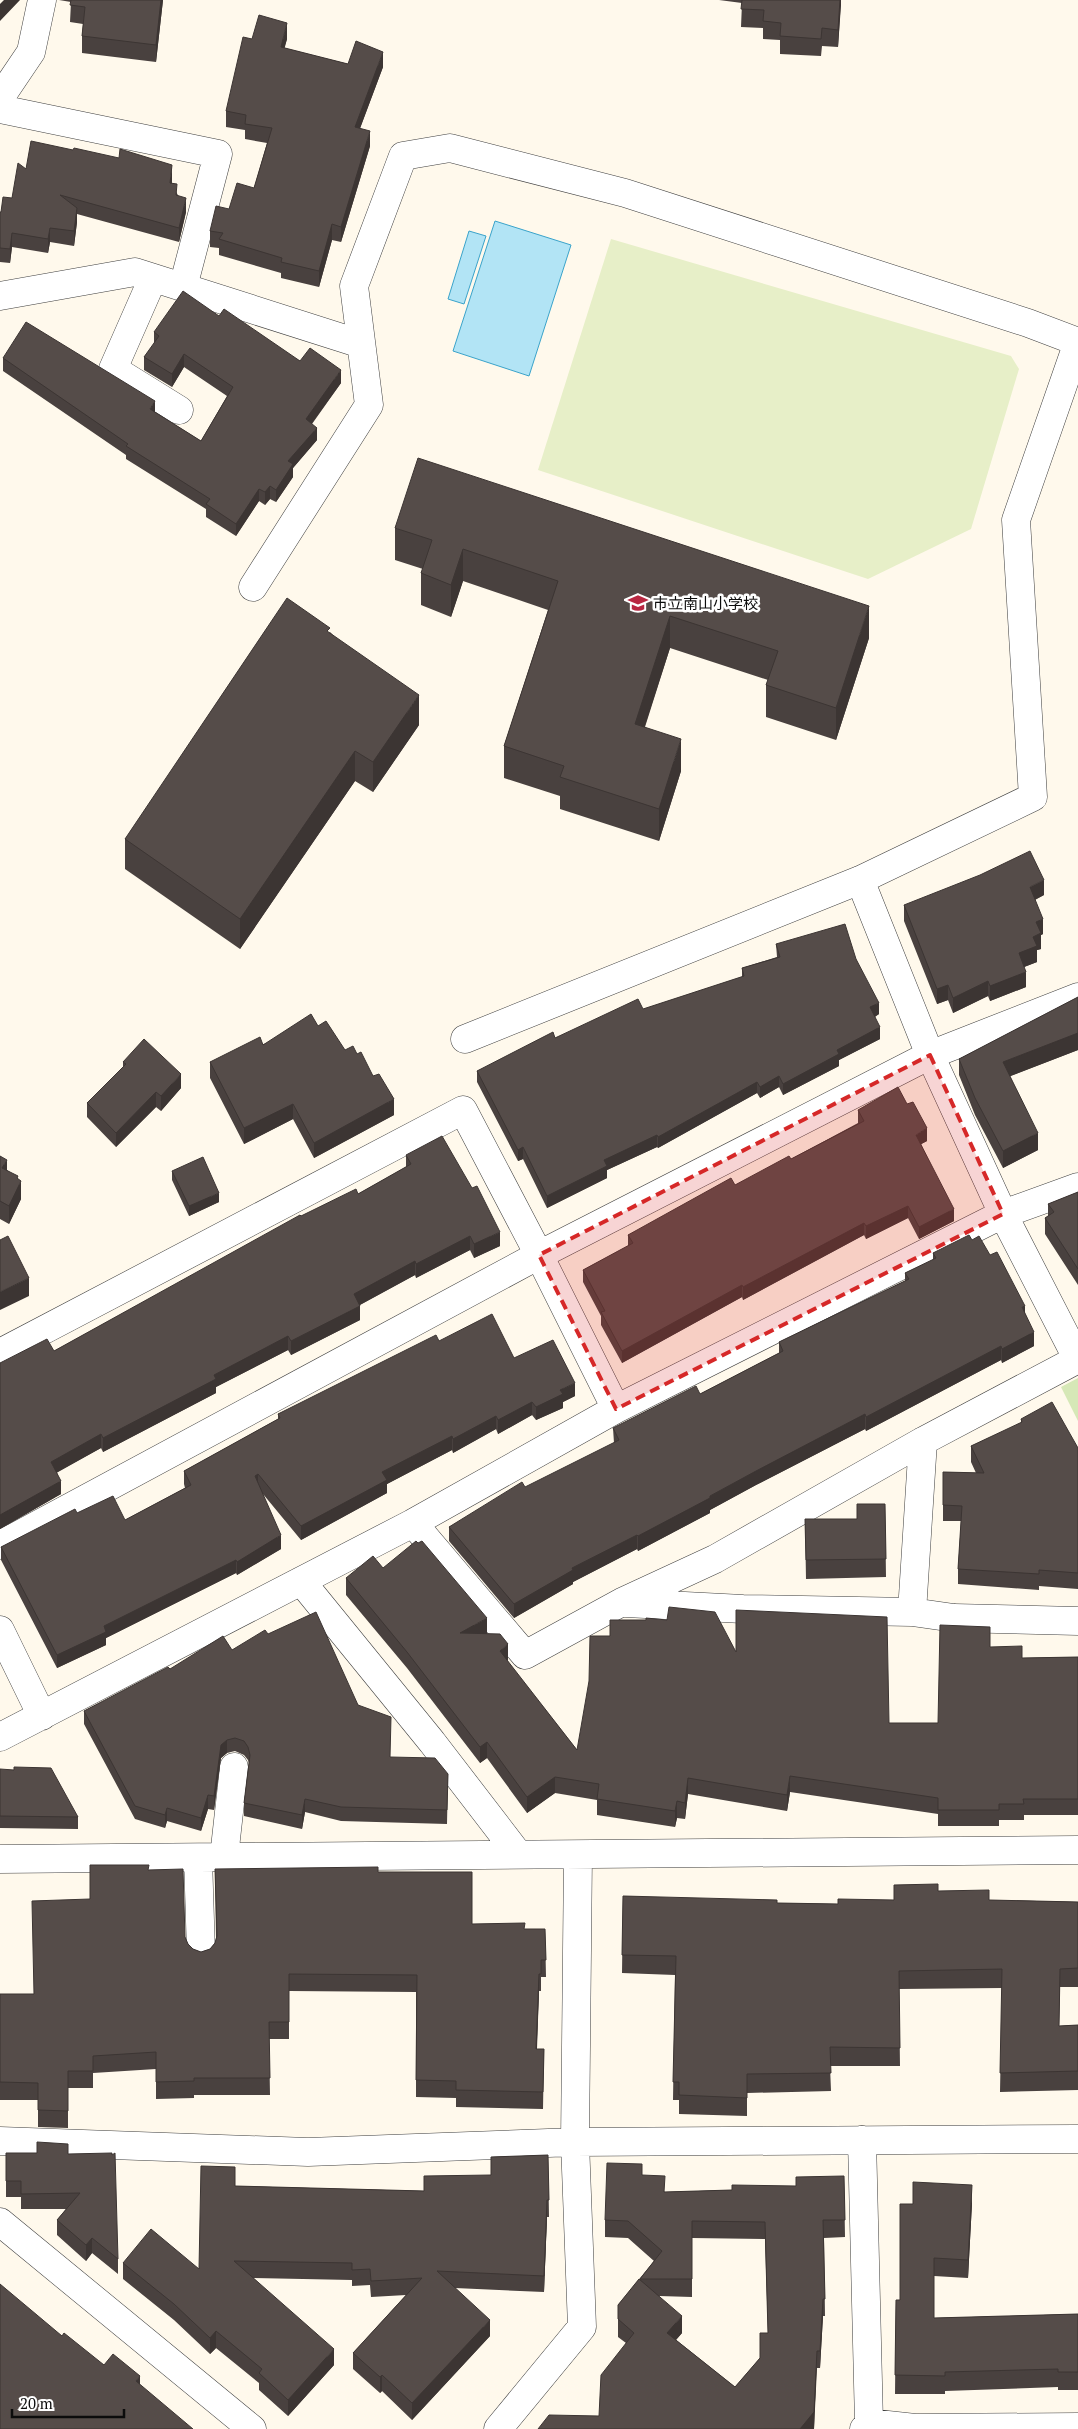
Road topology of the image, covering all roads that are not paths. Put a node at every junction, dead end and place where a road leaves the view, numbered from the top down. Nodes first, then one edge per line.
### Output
1 (42, 0) edge
2 (0, 98) edge
3 (0, 109) edge
4 (153, 278) junction
5 (183, 287) junction
6 (0, 296) edge
7 (1078, 342) edge
8 (361, 344) junction
9 (179, 410) dead end
10 (253, 587) dead end
11 (860, 880) junction
12 (1078, 997) edge
13 (465, 1039) dead end
14 (930, 1055) junction
15 (1078, 1187) edge
16 (1003, 1214) junction
17 (539, 1255) junction
18 (0, 1353) edge
19 (1078, 1360) edge
20 (616, 1409) junction
21 (923, 1441) junction
22 (413, 1523) junction
23 (0, 1545) edge
24 (301, 1580) junction
25 (622, 1602) junction
26 (912, 1612) junction
27 (1078, 1620) edge
28 (0, 1630) edge
29 (42, 1716) junction
30 (0, 1737) edge
31 (234, 1767) dead end
32 (1078, 1850) edge
33 (518, 1854) junction
34 (578, 1855) junction
35 (211, 1857) junction
36 (0, 1859) edge
37 (201, 1953) edge
38 (1078, 2139) edge
39 (862, 2140) junction
40 (0, 2142) edge
41 (575, 2142) junction
42 (0, 2222) edge
43 (867, 2426) edge
44 (1078, 2427) edge
45 (252, 2429) edge
46 (498, 2429) edge

1 - 2 street
3 - 5 street
4 - 5 street
4 - 6 street
4 - 9 street
5 - 8 street
7 - 8 street
7 - 11 street
8 - 10 street
11 - 13 street
11 - 14 street
12 - 14 street
14 - 16 street
14 - 17 street
15 - 16 street
16 - 19 street
16 - 20 street
17 - 18 street
17 - 20 street
17 - 23 street
19 - 21 street
20 - 22 street
21 - 25 street
21 - 26 street
22 - 24 street
22 - 25 street
24 - 29 street
24 - 33 street
25 - 26 street
26 - 27 street
28 - 29 street
29 - 30 street
31 - 35 street
32 - 34 street
33 - 34 street
33 - 35 street
34 - 41 street
35 - 36 street
35 - 37 street
38 - 39 street
39 - 41 street
39 - 43 street
40 - 41 street
41 - 46 street
42 - 45 street
43 - 44 street

